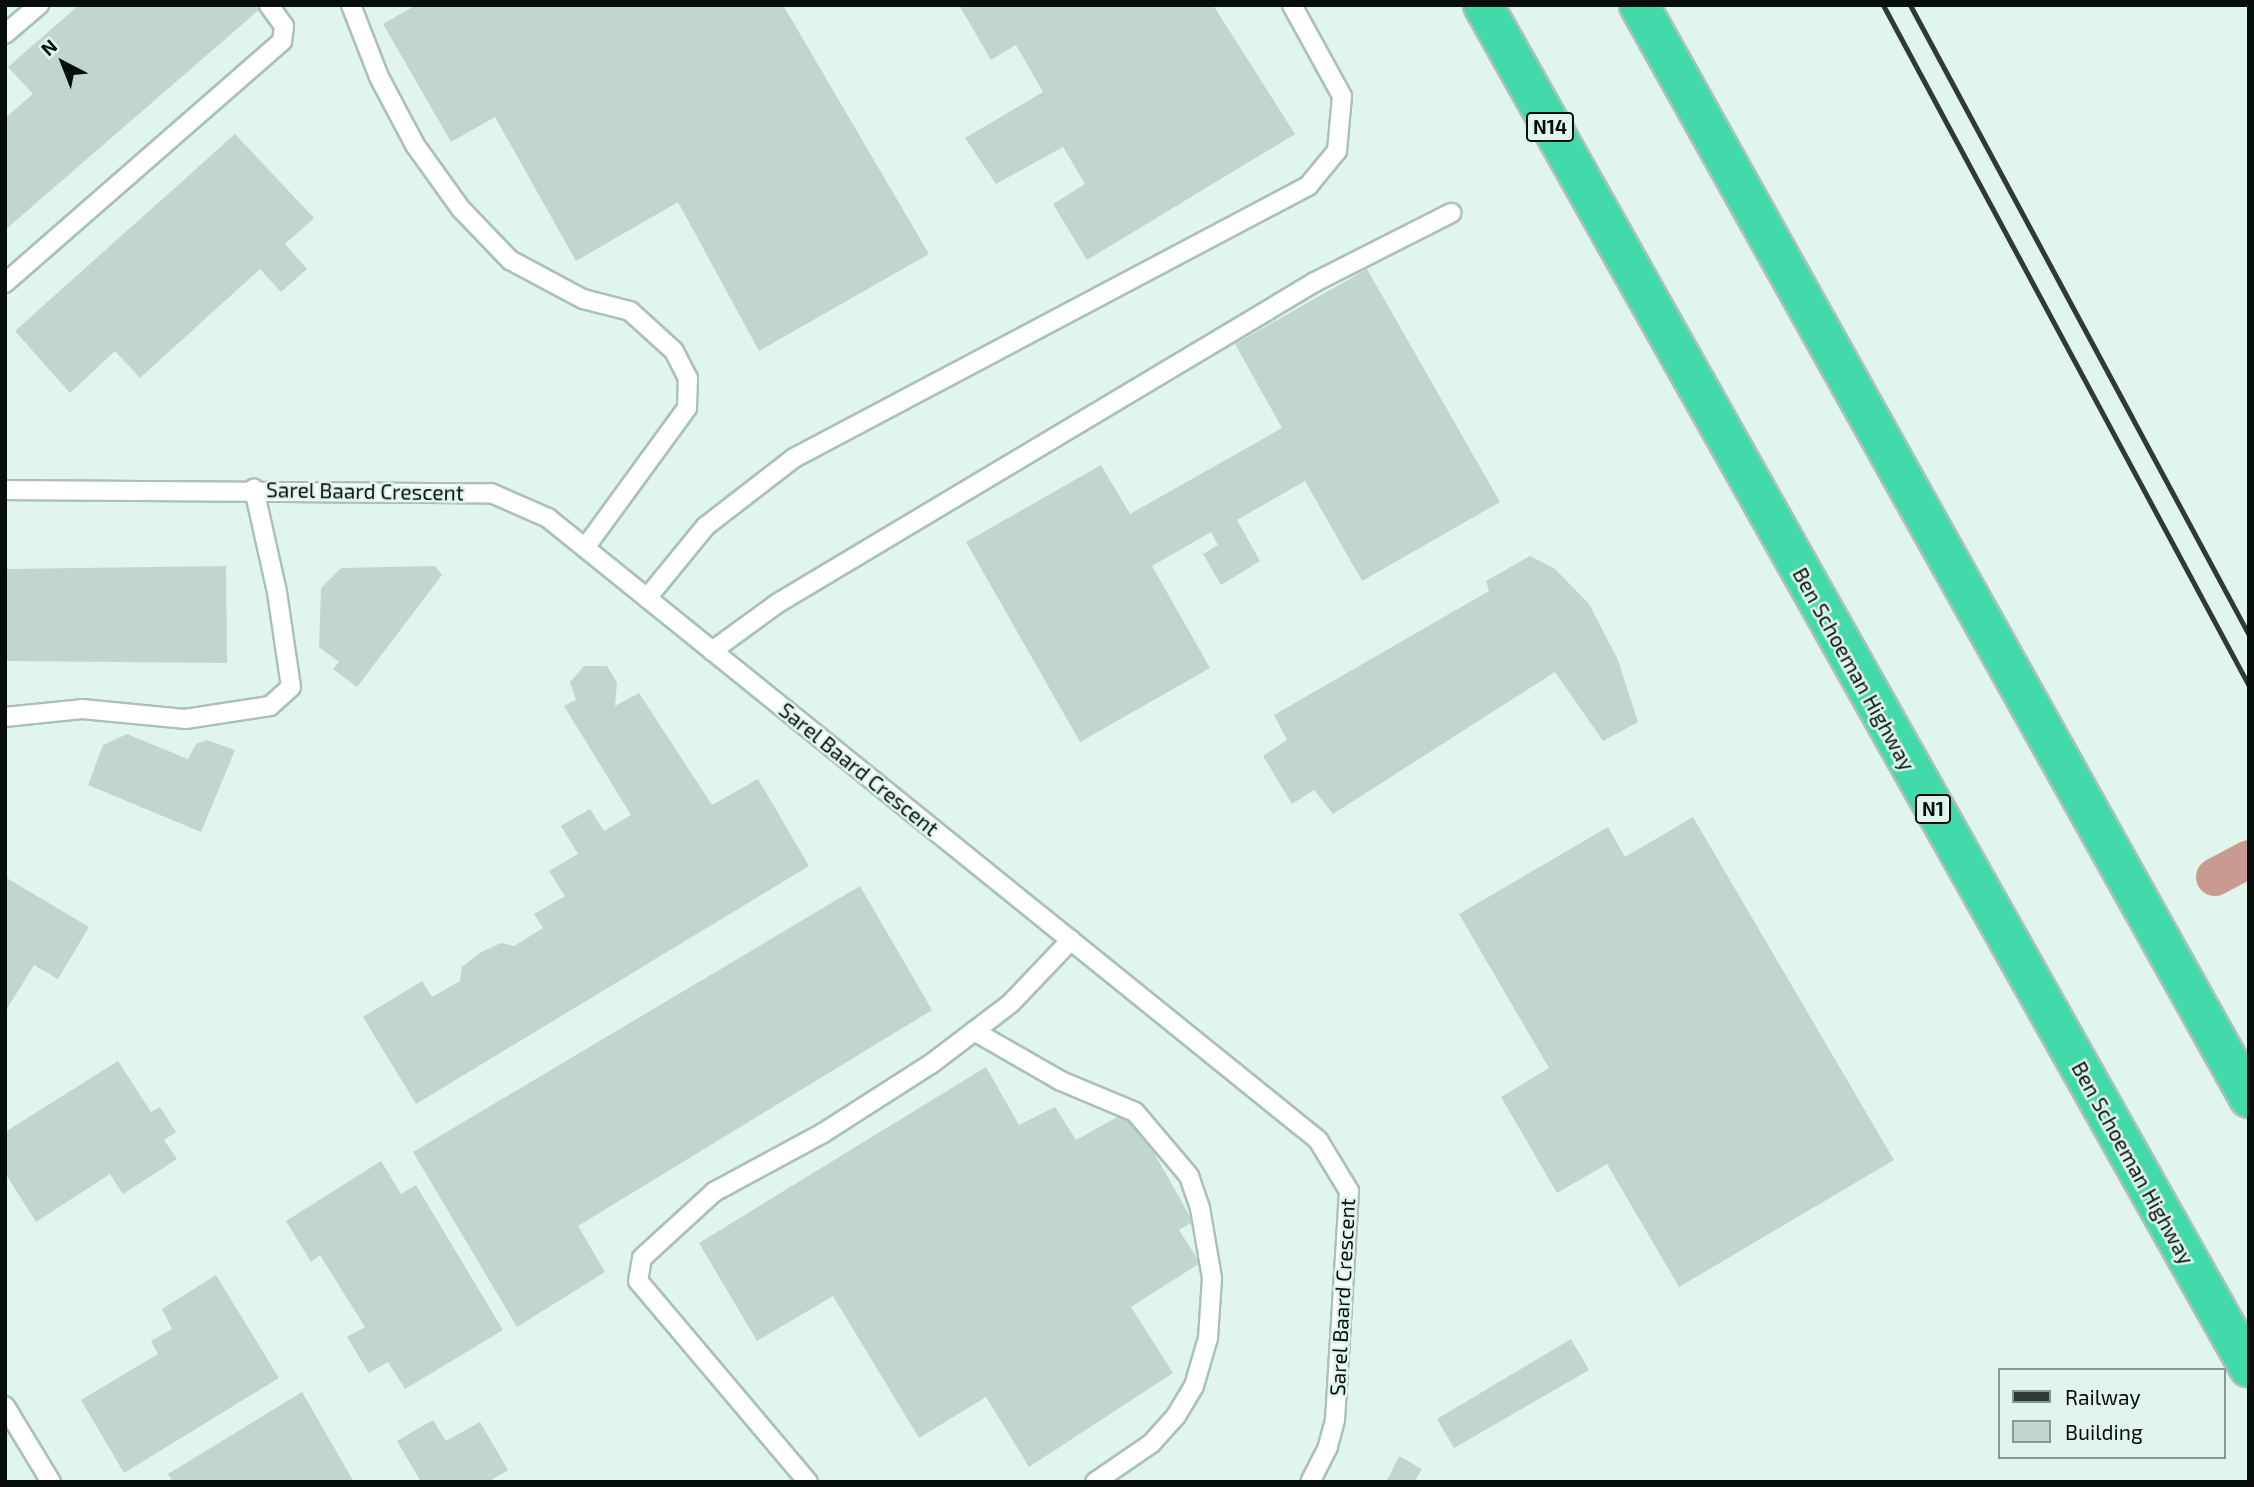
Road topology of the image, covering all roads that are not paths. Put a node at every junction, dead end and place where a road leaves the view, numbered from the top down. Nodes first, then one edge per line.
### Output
1 (39, 5) edge
2 (269, 5) edge
3 (351, 5) edge
4 (1292, 5) edge
5 (1472, 5) edge
6 (1483, 5) edge
7 (1639, 5) edge
8 (5, 34) edge
9 (1451, 213) dead end
10 (1617, 249) junction
11 (5, 283) edge
12 (254, 489) junction
13 (5, 491) edge
14 (585, 548) junction
15 (647, 598) junction
16 (712, 651) junction
17 (5, 716) edge
18 (1071, 940) junction
19 (974, 1031) junction
20 (2249, 1098) edge
21 (2249, 1368) edge
22 (5, 1406) edge
23 (51, 1482) edge
24 (808, 1482) edge
25 (1095, 1482) edge
26 (1310, 1482) edge

1 - 8 lane
2 - 11 lane
3 - 14 lane
4 - 15 lane
5 - 10 highway
6 - 10 highway, Ben Schoeman Highway / N14
7 - 20 highway
9 - 16 lane
10 - 21 highway, Ben Schoeman Highway / N1
12 - 13 lane, Sarel Baard Crescent
12 - 14 lane, Sarel Baard Crescent
12 - 17 lane
14 - 15 lane, Sarel Baard Crescent
15 - 16 lane, Sarel Baard Crescent
16 - 18 lane, Sarel Baard Crescent
18 - 19 lane
18 - 26 lane, Sarel Baard Crescent
19 - 24 lane
19 - 25 lane
22 - 23 lane

